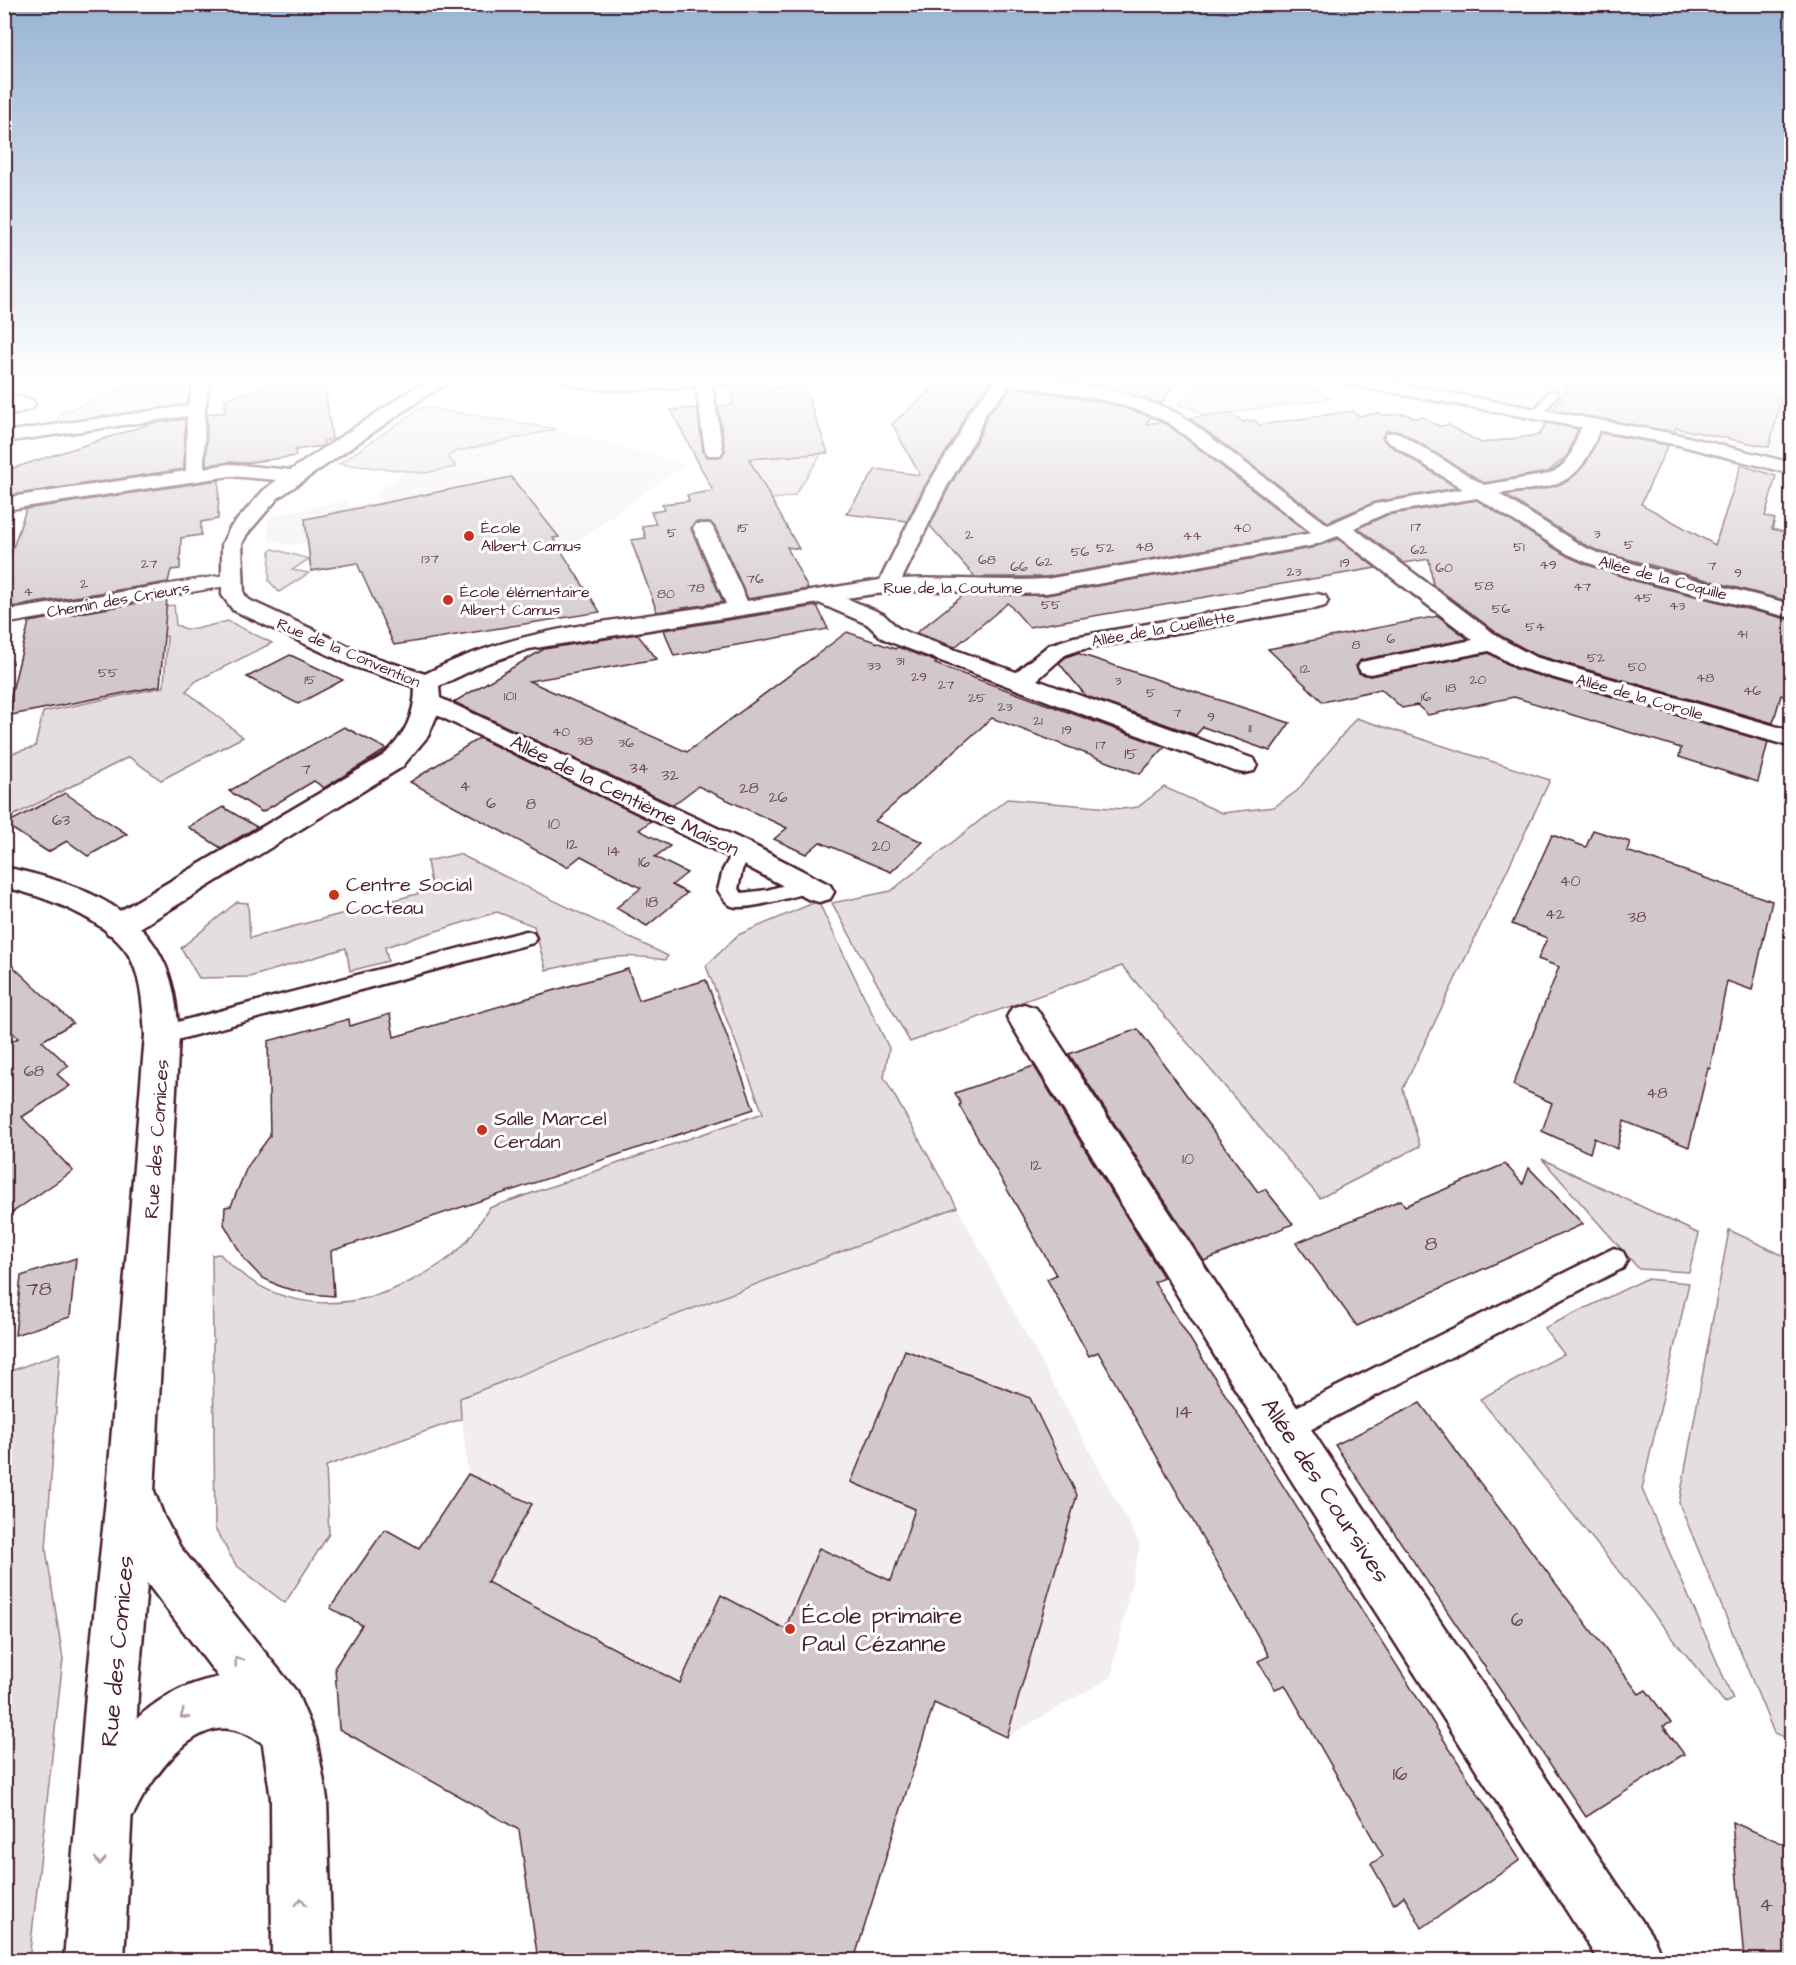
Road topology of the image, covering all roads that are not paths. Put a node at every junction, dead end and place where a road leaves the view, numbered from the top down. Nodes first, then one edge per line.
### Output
1 (195, 471) edge
2 (225, 471) edge
3 (238, 471) edge
4 (303, 471) edge
5 (946, 471) edge
6 (1248, 471) edge
7 (1447, 471) edge
8 (1569, 471) edge
9 (195, 475) junction
10 (295, 476) junction
11 (1479, 491) junction
12 (4, 504) edge
13 (703, 528) dead end
14 (1333, 531) junction
15 (231, 580) junction
16 (924, 585) junction
17 (888, 586) junction
18 (820, 595) junction
19 (1317, 601) dead end
20 (739, 608) junction
21 (1791, 611) edge
22 (4, 618) edge
23 (875, 619) junction
24 (1492, 643) junction
25 (1370, 667) dead end
26 (1021, 681) junction
27 (427, 692) junction
28 (1791, 739) edge
29 (1244, 765) dead end
30 (742, 852) junction
31 (4, 877) edge
32 (813, 889) joint
33 (119, 926) junction
34 (526, 938) dead end
35 (1024, 1017) dead end
36 (162, 1035) junction
37 (1614, 1260) dead end
38 (1286, 1427) junction
39 (131, 1489) junction
40 (289, 1738) junction
41 (103, 1814) junction
42 (94, 1960) edge
43 (302, 1960) edge
44 (1633, 1960) edge

1 - 9 street
2 - 9 street
3 - 10 street
4 - 10 street, Rue de la Convention
5 - 17 street
6 - 14 street, Allée de la Corolle
7 - 11 street
8 - 11 street, Rue de la Coutume
9 - 12 street
10 - 15 street, Rue de la Convention
11 - 14 street, Rue de la Coutume
11 - 21 street, Allée de la Coquille
13 - 20 street
14 - 16 street, Rue de la Coutume
14 - 24 street, Allée de la Corolle
15 - 22 street, Chemin des Crieurs
15 - 27 street, Rue de la Convention
16 - 17 street, Rue de la Coutume
16 - 23 street
17 - 18 street, Rue de la Coutume
18 - 20 street, Rue de la Coutume
18 - 23 street
19 - 26 street, Allée de la Cueillette
20 - 27 street, Rue de la Coutume
23 - 26 street
24 - 25 street
24 - 28 street, Allée de la Corolle
26 - 29 street
27 - 30 street, Allée de la Centième Maison
27 - 33 street, Rue de la Convention
30 - 32 street, Allée de la Centième Maison
30 - 32 lane
31 - 33 street, Rue des Comices
33 - 36 street, Rue des Comices
34 - 36 lane
35 - 38 street, Allée des Coursives
36 - 39 street, Rue des Comices
37 - 38 lane
38 - 44 street, Allée des Coursives
40 -> 39 street, Rue des Comices
39 - 41 street, Rue des Comices
40 -> 41 street, Rue des Comices
43 -> 40 street, Rue des Comices
41 -> 42 street, Rue des Comices

